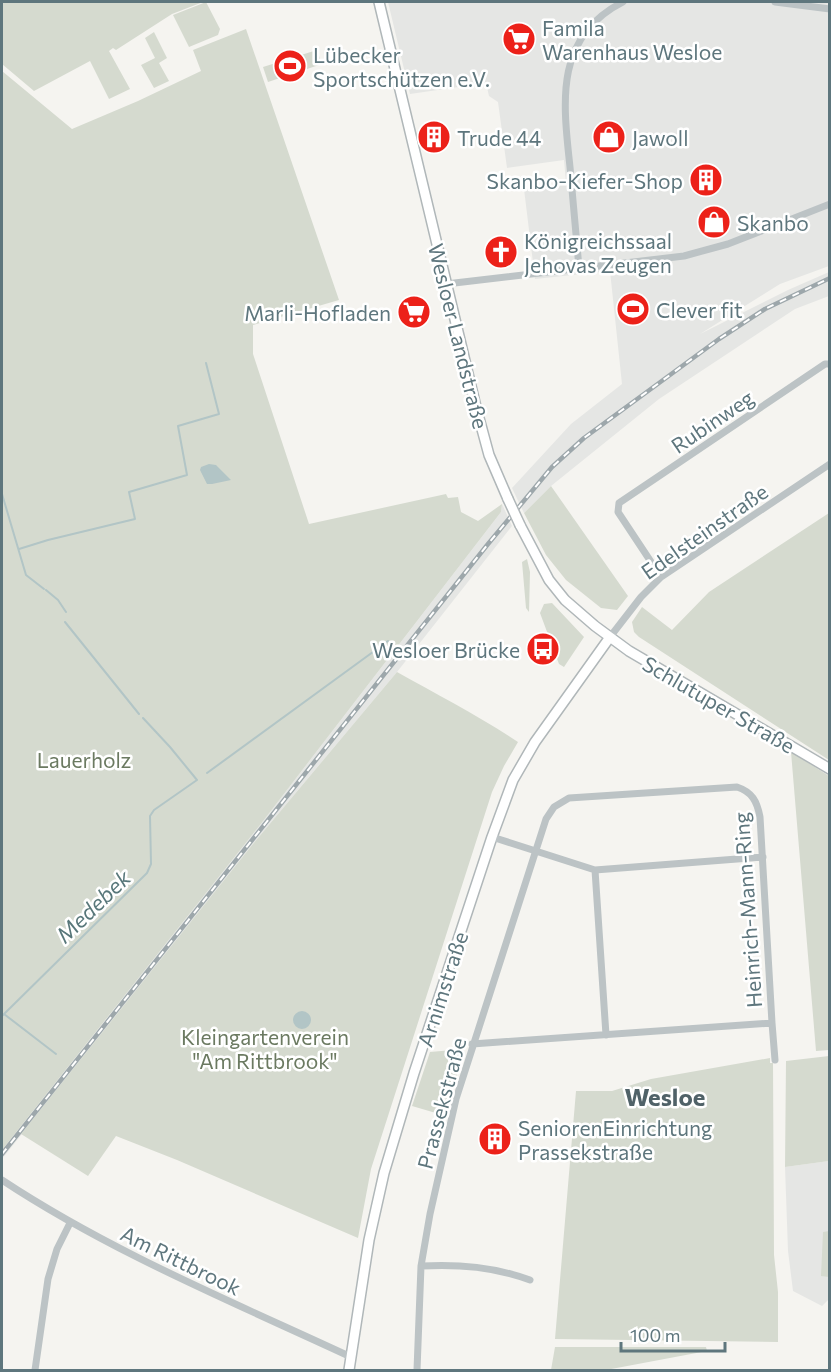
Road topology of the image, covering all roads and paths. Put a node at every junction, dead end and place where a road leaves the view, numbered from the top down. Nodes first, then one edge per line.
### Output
1 (379, 2) edge
2 (623, 2) edge
3 (775, 2) edge
4 (830, 9) edge
5 (830, 204) edge
6 (579, 268) junction
7 (446, 284) junction
8 (829, 364) edge
9 (830, 464) edge
10 (661, 577) junction
11 (610, 637) junction
12 (830, 769) edge
13 (492, 837) junction
14 (535, 852) junction
15 (762, 857) junction
16 (595, 870) junction
17 (772, 1023) junction
18 (606, 1035) junction
19 (472, 1044) junction
20 (775, 1060) dead end
21 (2, 1180) edge
22 (70, 1223) junction
23 (421, 1266) junction
24 (530, 1280) dead end
25 (351, 1357) junction
26 (38, 1370) edge
27 (349, 1371) edge
28 (417, 1371) edge

1 - 7 main road, Wesloer Landstraße
2 - 6 street
3 - 4 street
5 - 6 street
6 - 7 street
7 - 11 main road, Wesloer Landstraße, bridge
8 - 10 street, Rubinweg
9 - 10 street, Edelsteinstraße
10 - 11 street, Edelsteinstraße
11 - 12 main road, Schlutuper Straße
11 - 13 main road, Arnimstraße
13 - 14 street
13 - 25 main road, Arnimstraße
14 - 15 street, Heinrich-Mann-Ring
14 - 16 street
14 - 19 street, Prassekstraße
15 - 16 street
15 - 17 street, Heinrich-Mann-Ring
16 - 18 street
17 - 18 street, Heinrich-Mann-Ring
17 - 20 street, Heinrich-Mann-Ring
18 - 19 street, Heinrich-Mann-Ring
19 - 23 street, Prassekstraße
21 - 22 street, Am Rittbrook
22 - 25 street, Am Rittbrook
22 - 26 street
23 - 24 street
23 - 28 street, Prassekstraße
25 - 27 main road, Arnimstraße

